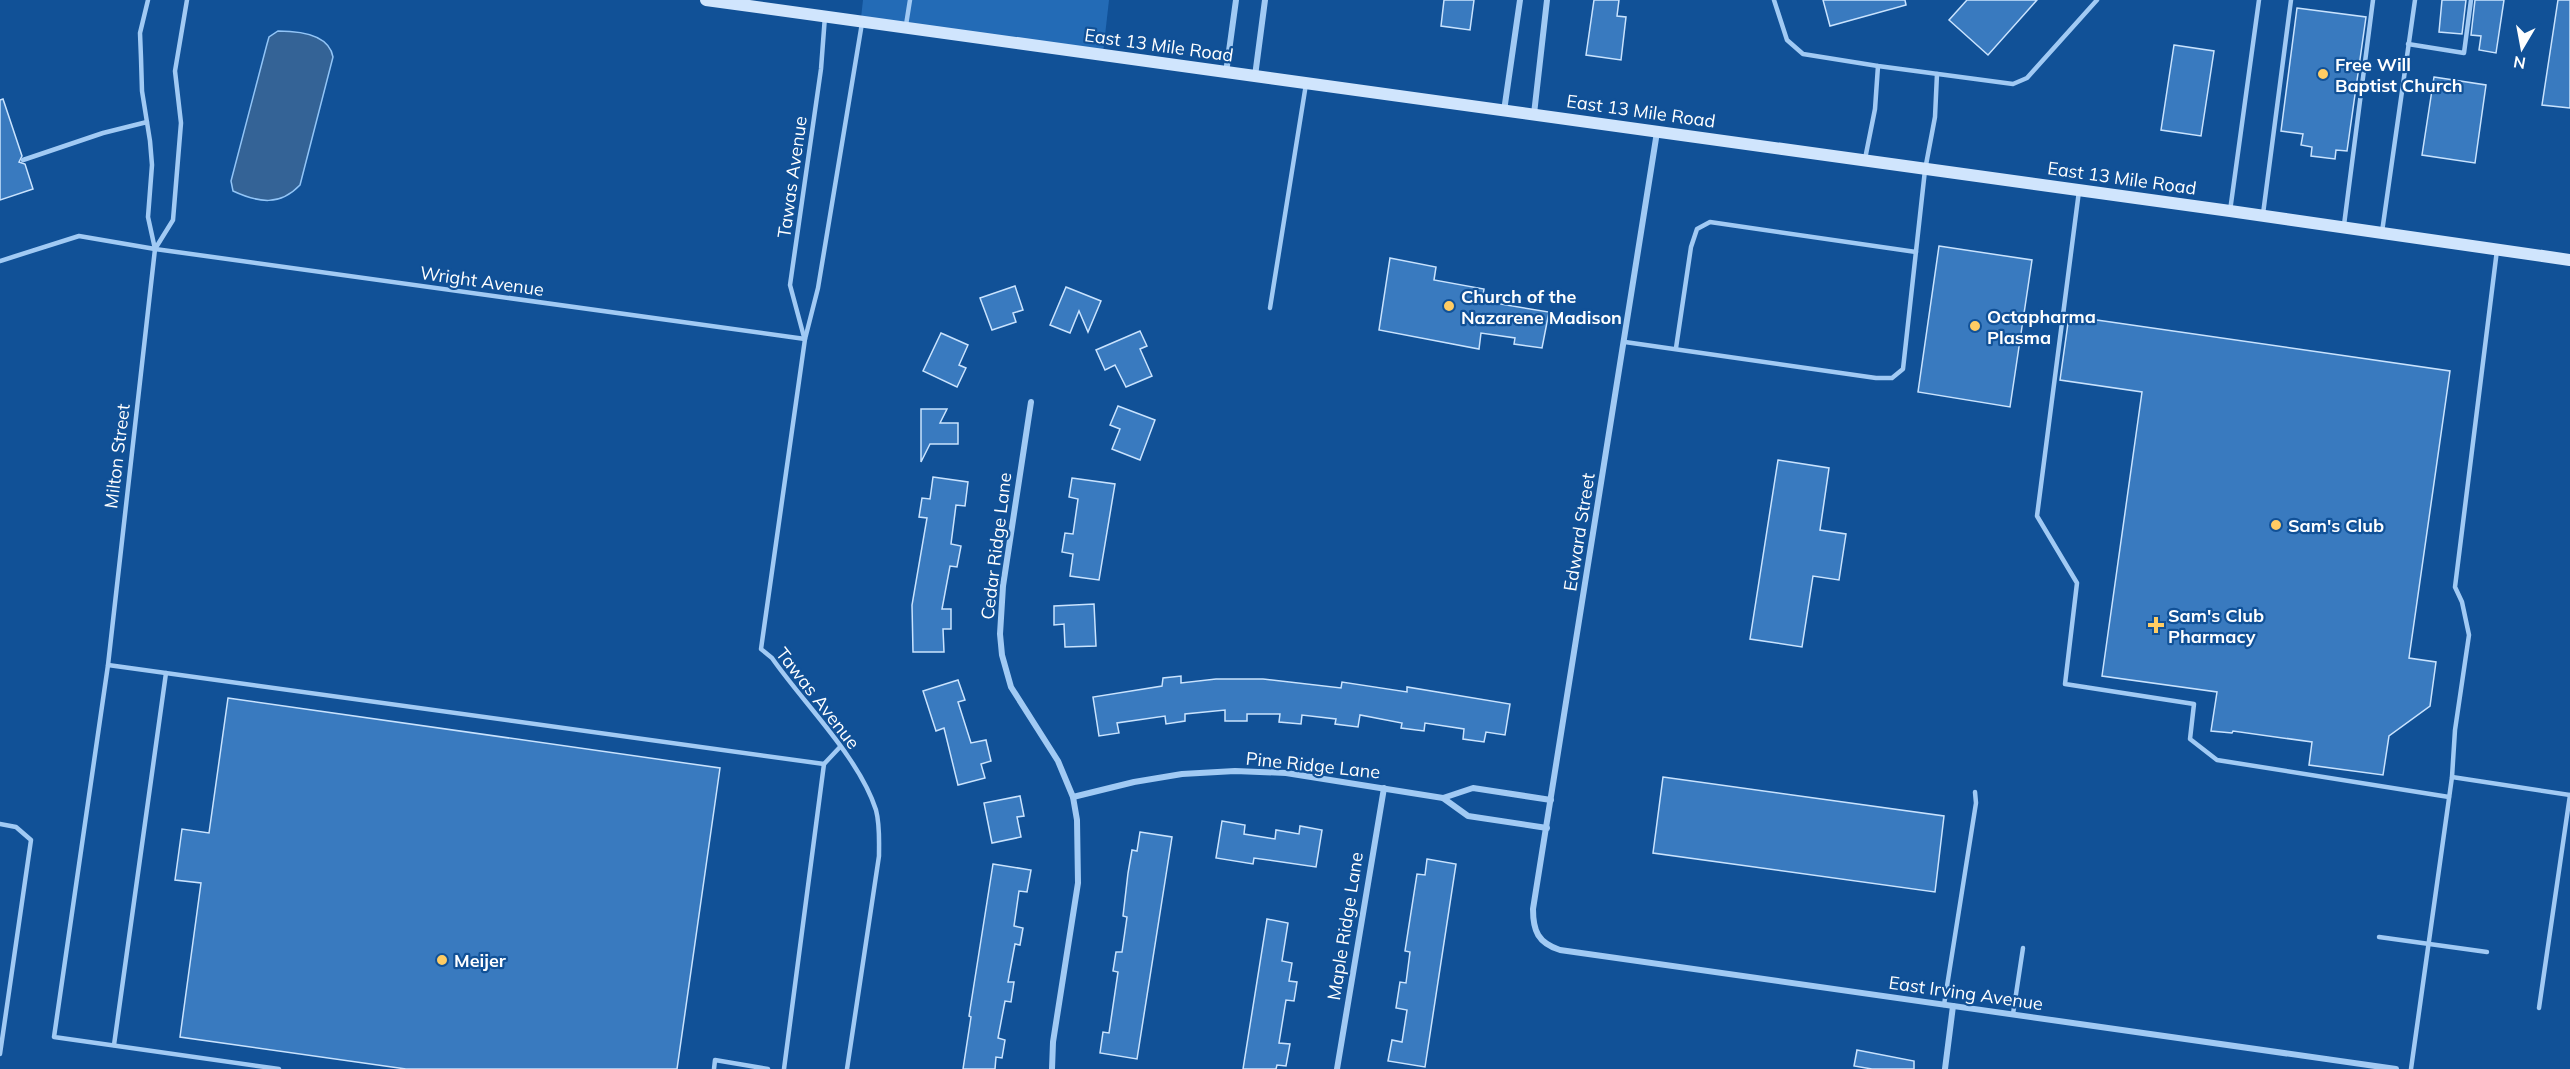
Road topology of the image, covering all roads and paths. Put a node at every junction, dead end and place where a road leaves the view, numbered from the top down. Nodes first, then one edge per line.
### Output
1 (148, 0) edge
2 (188, 0) edge
3 (706, 0) edge
4 (910, 0) edge
5 (1236, 0) edge
6 (1265, 0) edge
7 (1520, 0) edge
8 (1547, 0) edge
9 (1774, 0) edge
10 (2097, 0) edge
11 (2259, 0) edge
12 (2291, 0) edge
13 (2373, 0) edge
14 (2415, 0) edge
15 (2471, 0) edge
16 (732, 2) edge
17 (825, 16) junction
18 (862, 21) junction
19 (906, 28) junction
20 (2408, 44) junction
21 (1878, 66) junction
22 (1226, 73) junction
23 (1937, 74) junction
24 (1255, 77) junction
25 (1306, 84) junction
26 (1504, 111) junction
27 (1534, 115) junction
28 (147, 122) junction
29 (1657, 132) junction
30 (23, 160) dead end
31 (1864, 161) junction
32 (1925, 170) junction
33 (2079, 191) junction
34 (2230, 211) junction
35 (2263, 217) junction
36 (2343, 228) junction
37 (2382, 233) junction
38 (155, 249) junction
39 (2497, 249) junction
40 (1916, 252) junction
41 (2570, 260) edge
42 (0, 261) edge
43 (1270, 308) dead end
44 (805, 339) junction
45 (1625, 342) junction
46 (1676, 348) junction
47 (1031, 402) dead end
48 (108, 665) junction
49 (166, 673) junction
50 (840, 747) junction
51 (824, 764) junction
52 (2452, 777) junction
53 (1384, 788) junction
54 (1975, 792) dead end
55 (2570, 795) edge
56 (2449, 796) junction
57 (1073, 797) junction
58 (1443, 798) junction
59 (1551, 800) junction
60 (0, 824) edge
61 (1547, 828) junction
62 (1536, 936) joint
63 (2379, 938) dead end
64 (2428, 944) junction
65 (2023, 948) dead end
66 (2487, 952) dead end
67 (1944, 1005) junction
68 (1953, 1006) junction
69 (2539, 1008) dead end
70 (2013, 1014) junction
71 (114, 1045) junction
72 (0, 1054) edge
73 (279, 1069) edge
74 (714, 1069) edge
75 (768, 1069) edge
76 (784, 1069) edge
77 (848, 1069) edge
78 (1052, 1069) edge
79 (1337, 1069) edge
80 (1945, 1069) edge
81 (2396, 1069) edge
82 (2410, 1069) edge

1 - 28 lane, Milton Street
2 - 38 lane, Milton Street
3 - 16 main road, East 13 Mile Road
4 - 19 lane
5 - 22 street
6 - 24 street
7 - 26 street
8 - 27 street
9 - 21 lane
10 - 23 lane
11 - 34 lane
12 - 35 lane
13 - 36 lane
14 - 20 lane
15 - 20 lane
16 - 17 main road, East 13 Mile Road
17 - 18 main road, East 13 Mile Road
17 - 44 lane, Tawas Avenue
18 - 19 main road, East 13 Mile Road
18 - 44 lane, Tawas Avenue
19 - 22 main road, East 13 Mile Road
20 - 37 lane
21 - 23 lane
21 - 31 lane
22 - 24 main road, East 13 Mile Road
23 - 32 lane
24 - 25 main road, East 13 Mile Road
25 - 26 main road, East 13 Mile Road
25 - 43 lane
26 - 27 main road, East 13 Mile Road
27 - 29 main road, East 13 Mile Road
28 - 30 lane
28 - 38 lane, Milton Street
29 - 31 main road, East 13 Mile Road
29 - 45 street, Edward Street
31 - 32 main road, East 13 Mile Road
32 - 33 main road, East 13 Mile Road
32 - 40 lane
33 - 34 main road, East 13 Mile Road
33 - 56 lane
34 - 35 main road, East 13 Mile Road
35 - 36 main road, East 13 Mile Road
36 - 37 main road, East 13 Mile Road
37 - 39 main road, East 13 Mile Road
38 - 42 lane, Wright Avenue
38 - 44 lane, Wright Avenue
38 - 48 lane, Milton Street
39 - 41 main road, East 13 Mile Road
39 - 52 lane
40 - 46 lane
40 - 46 lane
44 - 50 lane, Tawas Avenue
45 - 46 lane
45 - 59 street, Edward Street
47 - 57 street, Cedar Ridge Lane
48 - 49 lane
48 - 71 lane, Milton Street
49 - 51 lane
49 - 71 lane
50 - 51 lane
50 - 77 lane, Tawas Avenue
51 - 76 lane
52 - 55 lane
52 - 56 lane
53 - 57 street, Pine Ridge Lane
53 - 58 street, Pine Ridge Lane
53 - 79 street, Maple Ridge Lane
54 - 67 lane
55 - 69 lane
56 - 64 lane
57 - 78 street, Cedar Ridge Lane
58 - 59 street, Pine Ridge Lane
58 - 61 street, Pine Ridge Lane
59 - 61 street, Edward Street
60 - 72 lane
61 - 62 street, Edward Street
62 - 67 street, East Irving Avenue
63 - 64 lane
64 - 66 lane
64 - 82 lane
65 - 70 lane
67 - 68 street, East Irving Avenue
68 - 70 street, East Irving Avenue
68 - 80 street
70 - 81 street, East Irving Avenue
71 - 73 lane
74 - 75 lane

